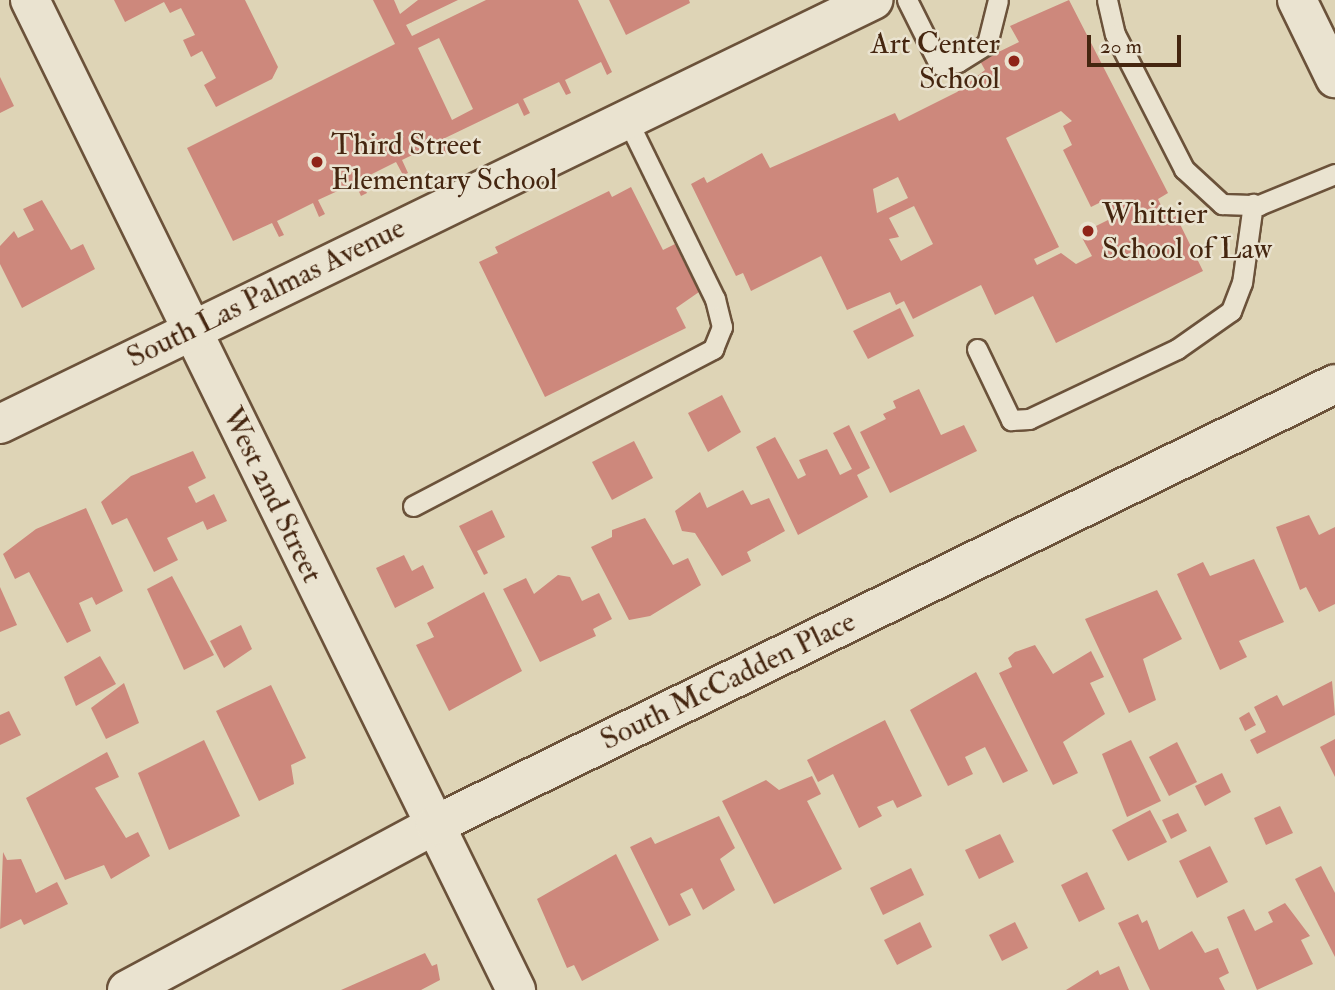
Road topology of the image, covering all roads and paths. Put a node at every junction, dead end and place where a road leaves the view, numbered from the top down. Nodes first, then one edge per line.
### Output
1 (30, 0) edge
2 (873, 0) edge
3 (907, 0) edge
4 (998, 0) edge
5 (1107, 0) edge
6 (1297, 0) edge
7 (1335, 78) edge
8 (627, 118) junction
9 (1335, 174) edge
10 (1253, 204) junction
11 (189, 329) junction
12 (977, 349) dead end
13 (1335, 384) edge
14 (0, 424) edge
15 (413, 506) dead end
16 (435, 825) junction
17 (128, 990) edge
18 (516, 990) edge

1 - 11 street, West 2nd Street
2 - 8 street, South Las Palmas Avenue
3 - 4 lane
5 - 10 lane
6 - 7 street
8 - 11 street, South Las Palmas Avenue
8 - 15 lane
9 - 10 lane
10 - 12 lane
11 - 14 street, South Las Palmas Avenue
11 - 16 street, West 2nd Street
13 - 16 street, South McCadden Place
16 - 17 street, South McCadden Place
16 - 18 street, West 2nd Street

